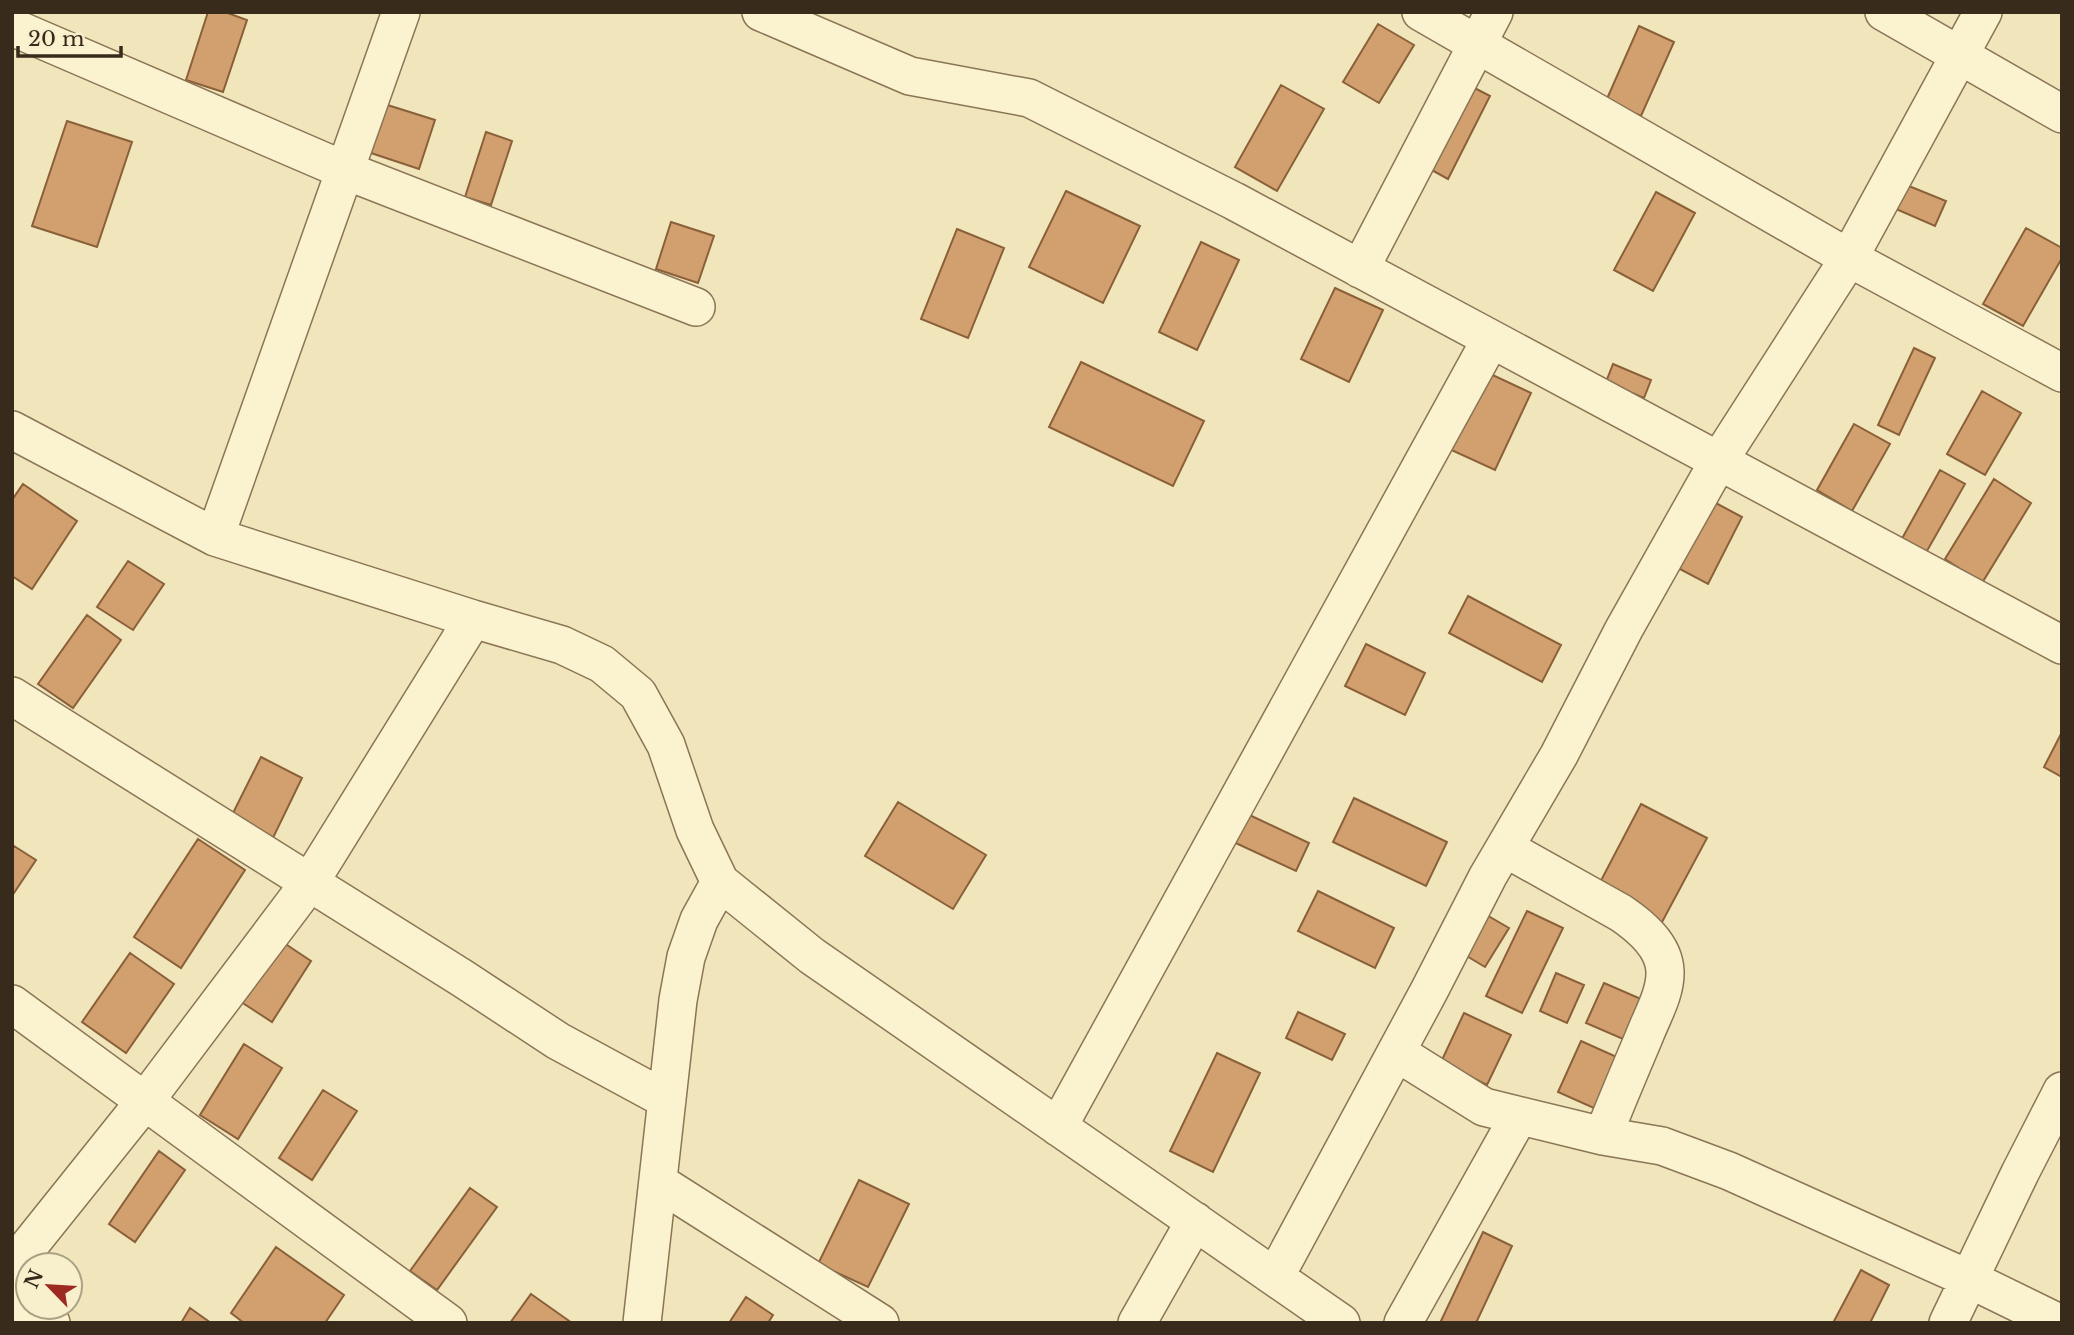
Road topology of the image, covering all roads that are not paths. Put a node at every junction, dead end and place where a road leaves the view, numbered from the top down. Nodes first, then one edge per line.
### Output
1 (401, 12) edge
2 (761, 12) edge
3 (1421, 12) edge
4 (1494, 12) edge
5 (1884, 12) edge
6 (1983, 12) edge
7 (12, 27) edge
8 (1478, 45) junction
9 (1959, 56) junction
10 (2062, 114) edge
11 (344, 170) junction
12 (1849, 258) junction
13 (1360, 269) junction
14 (696, 307) dead end
15 (1491, 339) junction
16 (2062, 373) edge
17 (12, 430) edge
18 (1718, 461) junction
19 (215, 537) junction
20 (472, 619) junction
21 (2062, 645) edge
22 (12, 696) edge
23 (1504, 848) junction
24 (310, 882) junction
25 (720, 882) junction
26 (12, 1004) edge
27 (1396, 1052) junction
28 (2062, 1091) edge
29 (667, 1100) junction
30 (145, 1101) junction
31 (1520, 1116) junction
32 (1058, 1126) junction
33 (1603, 1136) junction
34 (658, 1182) junction
35 (1195, 1221) junction
36 (12, 1267) edge
37 (1275, 1277) junction
38 (1969, 1279) junction
39 (12, 1297) edge
40 (51, 1323) edge
41 (448, 1323) edge
42 (642, 1323) edge
43 (880, 1323) edge
44 (1137, 1323) edge
45 (1341, 1323) edge
46 (1403, 1323) edge
47 (1948, 1323) edge
48 (2059, 1323) edge

1 - 11 street
2 - 13 street
3 - 8 street
4 - 8 street
5 - 9 street
6 - 9 street
7 - 11 street
8 - 12 street
8 - 13 street
9 - 10 street
9 - 12 street
11 - 14 street
11 - 19 street
12 - 16 street
12 - 18 street
13 - 15 street
15 - 18 street
15 - 32 street
17 - 19 street
18 - 21 street
18 - 23 street
19 - 20 street
20 - 24 street
20 - 25 street
22 - 24 street
23 - 27 street
23 - 33 street
24 - 29 street
24 - 30 street
25 - 29 street
25 - 32 street
26 - 30 street
27 - 31 street
27 - 37 street
28 - 38 street
29 - 34 street
30 - 36 street
30 - 41 street
31 - 33 street
31 - 46 street
32 - 35 street
33 - 38 street
34 - 42 street
34 - 43 street
35 - 37 street
35 - 44 street
37 - 45 street
38 - 47 street
38 - 48 street
39 - 40 street

